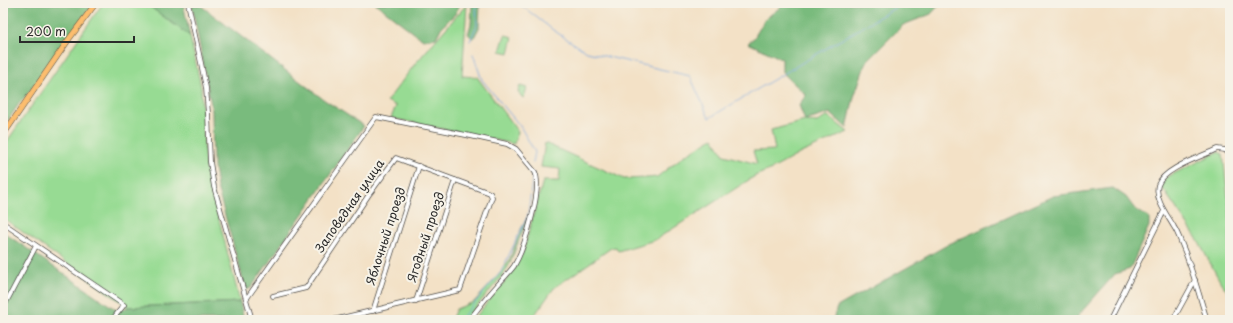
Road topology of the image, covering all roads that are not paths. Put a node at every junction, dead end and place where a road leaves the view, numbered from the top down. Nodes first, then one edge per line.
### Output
1 (96, 3) edge
2 (188, 3) edge
3 (3, 135) edge
4 (1230, 154) edge
5 (419, 166) junction
6 (455, 180) junction
7 (1164, 211) junction
8 (3, 223) edge
9 (36, 246) junction
10 (1195, 280) junction
11 (273, 296) dead end
12 (246, 298) junction
13 (416, 300) junction
14 (3, 308) edge
15 (372, 311) junction
16 (112, 320) edge
17 (252, 320) edge
18 (332, 320) edge
19 (469, 320) edge
20 (1110, 320) edge
21 (1173, 320) edge
22 (1207, 320) edge

1 - 3 main road
2 - 12 street
4 - 7 street
5 - 6 street, Заповедная улица
5 - 11 street, Заповедная улица
5 - 15 street, Яблочный проезд
6 - 13 street, Ягодный проезд
6 - 13 street, Заповедная улица
7 - 10 street
7 - 20 street
8 - 9 street
9 - 14 street
9 - 16 street
10 - 21 street
10 - 22 street
12 - 17 street
12 - 19 street
13 - 15 street
15 - 18 street

